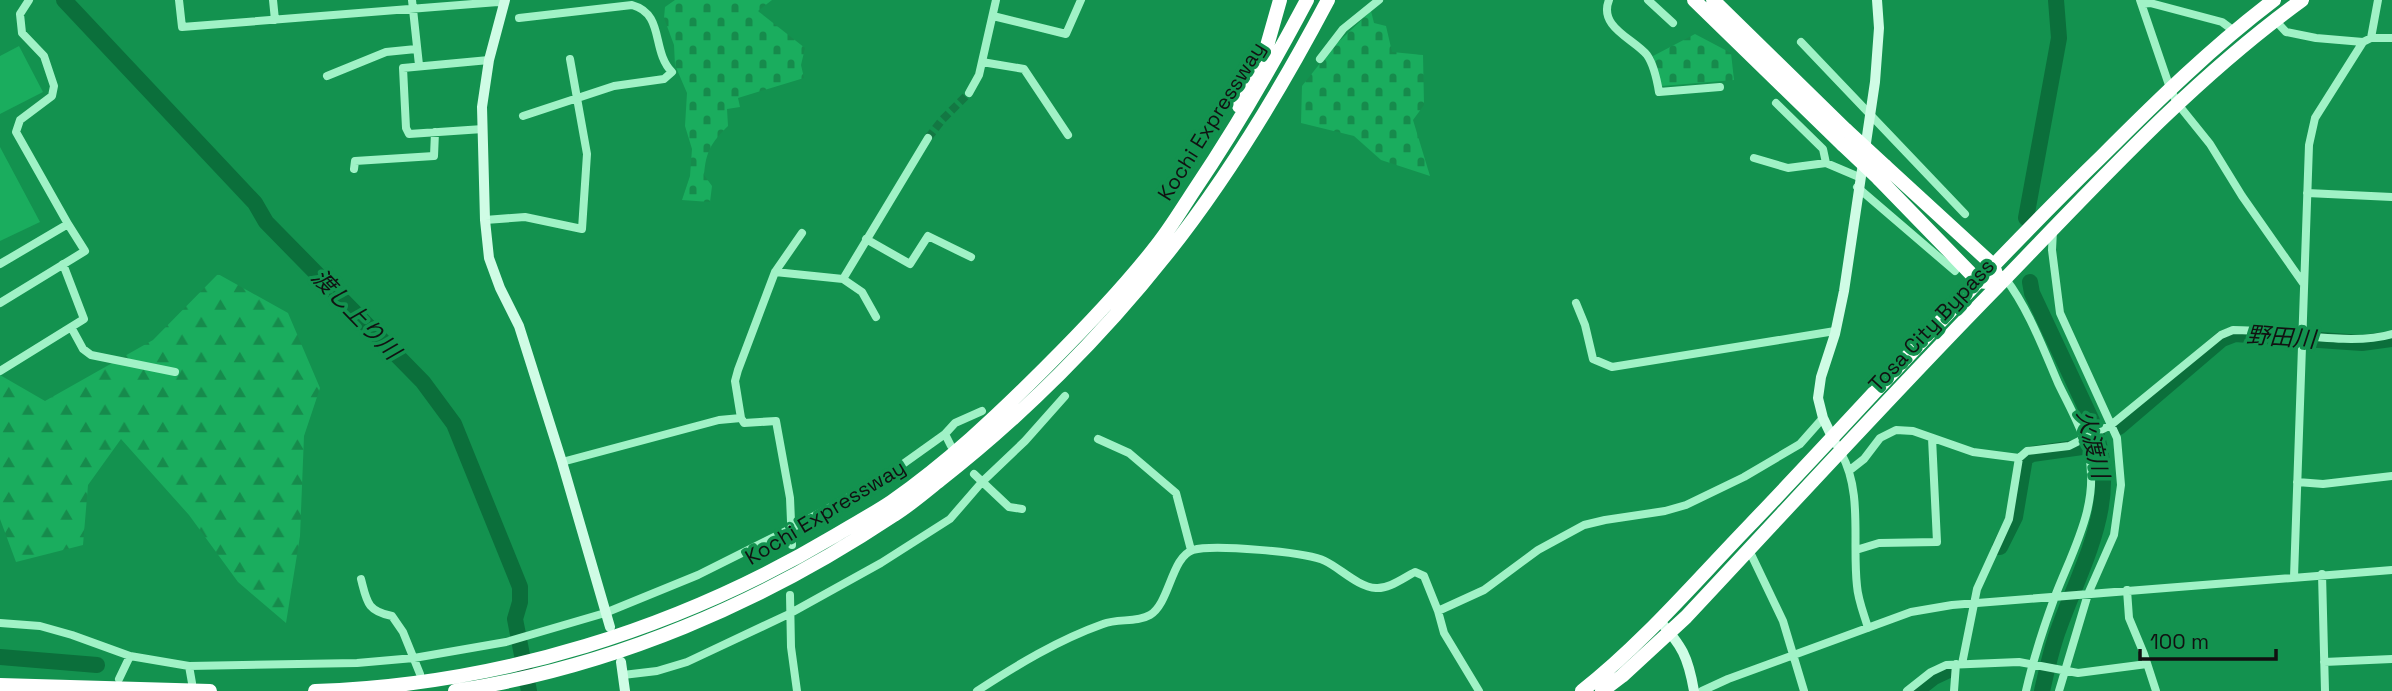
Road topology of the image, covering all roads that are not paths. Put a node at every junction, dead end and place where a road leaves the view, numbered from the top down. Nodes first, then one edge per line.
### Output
1 (29, 0) edge
2 (179, 0) edge
3 (273, 0) edge
4 (590, 0) edge
5 (996, 0) edge
6 (1081, 0) edge
7 (1280, 0) edge
8 (1307, 0) edge
9 (1328, 0) edge
10 (1379, 0) edge
11 (1609, 0) edge
12 (1648, 0) edge
13 (1694, 0) edge
14 (1713, 0) edge
15 (1877, 0) edge
16 (2274, 0) edge
17 (2302, 0) edge
18 (2378, 0) edge
19 (505, 2) edge
20 (2141, 2) edge
21 (412, 4) edge
22 (591, 10) junction
23 (993, 16) junction
24 (519, 18) dead end
25 (275, 20) junction
26 (2275, 20) junction
27 (1673, 23) dead end
28 (2234, 31) junction
29 (2392, 38) edge
30 (2367, 40) junction
31 (1801, 42) dead end
32 (416, 49) junction
33 (570, 59) dead end
34 (1320, 59) dead end
35 (489, 60) junction
36 (982, 62) junction
37 (419, 65) junction
38 (327, 76) dead end
39 (1720, 87) dead end
40 (2170, 88) junction
41 (969, 93) tunnel mouth
42 (576, 99) junction
43 (1776, 103) dead end
44 (2177, 103) junction
45 (1870, 112) junction
46 (523, 116) dead end
47 (483, 129) junction
48 (435, 132) junction
49 (1068, 135) dead end
50 (1844, 137) junction
51 (928, 138) tunnel mouth
52 (1754, 158) dead end
53 (1826, 163) junction
54 (354, 169) dead end
55 (1882, 173) junction
56 (1858, 182) junction
57 (2307, 193) junction
58 (2392, 197) edge
59 (1965, 214) dead end
60 (485, 220) junction
61 (68, 224) junction
62 (2051, 229) junction
63 (802, 233) dead end
64 (866, 239) junction
65 (1155, 249) junction
66 (971, 257) dead end
67 (0, 264) edge
68 (64, 264) junction
69 (1993, 265) junction
70 (1955, 271) dead end
71 (775, 272) junction
72 (2006, 277) junction
73 (843, 279) junction
74 (1978, 281) junction
75 (2304, 284) junction
76 (0, 303) edge
77 (1576, 303) dead end
78 (876, 317) dead end
79 (71, 327) junction
80 (1835, 331) junction
81 (2392, 334) edge
82 (2304, 339) junction
83 (0, 371) edge
84 (174, 372) dead end
85 (1065, 396) dead end
86 (982, 411) dead end
87 (741, 418) junction
88 (1823, 418) junction
89 (2109, 426) junction
90 (945, 434) junction
91 (1933, 438) junction
92 (2085, 438) junction
93 (1098, 439) dead end
94 (1833, 439) junction
95 (951, 446) dead end
96 (1841, 453) junction
97 (2020, 458) junction
98 (562, 462) junction
99 (1850, 470) junction
100 (974, 474) dead end
101 (2392, 476) edge
102 (982, 482) junction
103 (2297, 482) junction
104 (1022, 509) dead end
105 (792, 528) junction
106 (792, 545) dead end
107 (1191, 550) junction
108 (1749, 550) junction
109 (1856, 550) junction
110 (2392, 570) edge
111 (2322, 574) junction
112 (2294, 577) junction
113 (361, 579) dead end
114 (2127, 590) junction
115 (2085, 594) junction
116 (790, 595) dead end
117 (2056, 597) junction
118 (1974, 603) junction
119 (1438, 611) junction
120 (605, 613) junction
121 (789, 614) junction
122 (1659, 620) junction
123 (0, 623) edge
124 (610, 627) dead end
125 (1868, 628) junction
126 (1670, 632) junction
127 (130, 656) junction
128 (1794, 656) junction
129 (414, 658) junction
130 (2392, 659) edge
131 (621, 662) dead end
132 (2325, 662) junction
133 (1959, 664) junction
134 (2034, 664) junction
135 (2147, 664) junction
136 (189, 666) junction
137 (2060, 671) junction
138 (420, 674) dead end
139 (623, 675) junction
140 (119, 679) dead end
141 (192, 683) dead end
142 (0, 685) edge
143 (27, 686) junction
144 (92, 691) edge
145 (210, 691) edge
146 (315, 691) edge
147 (455, 691) edge
148 (625, 691) edge
149 (797, 691) edge
150 (977, 691) edge
151 (1479, 691) edge
152 (1582, 691) edge
153 (1602, 691) edge
154 (1694, 691) edge
155 (1702, 691) edge
156 (1804, 691) edge
157 (1907, 691) edge
158 (1954, 691) edge
159 (2026, 691) edge
160 (2059, 691) edge
161 (2156, 691) edge
162 (2325, 691) edge

1 - 61 street
2 - 25 street
3 - 25 street
4 - 22 street
5 - 23 street
6 - 23 street
7 - 65 highway
8 - 65 highway, Kochi Expressway
9 - 147 highway, Kochi Expressway
10 - 34 street
11 - 39 street
12 - 27 street
13 - 50 highway
14 - 50 highway
15 - 45 street
16 - 28 highway, Tosa City Bypass
17 - 26 highway, Tosa City Bypass
18 - 30 street
19 - 21 street
19 - 35 street
20 - 28 street
20 - 40 street
21 - 25 street
21 - 32 street
22 - 24 street
22 - 42 street
23 - 36 street
26 - 30 street
26 - 44 highway, Tosa City Bypass
28 - 40 highway, Tosa City Bypass
29 - 30 street
30 - 57 street
31 - 45 street
32 - 37 street
32 - 38 street
33 - 42 street
35 - 37 street
35 - 47 street
36 - 41 street
36 - 49 street
37 - 48 street
40 - 44 street
40 - 69 highway, Tosa City Bypass
42 - 46 street
42 - 60 street
43 - 53 street
44 - 62 highway, Tosa City Bypass
44 - 75 street
45 - 56 street
45 - 59 street
47 - 48 street
47 - 60 street
48 - 54 street
50 - 55 highway, bridge
51 - 64 street
52 - 53 street
53 - 56 street
55 - 69 highway
55 - 74 highway
56 - 70 street
56 - 80 street
57 - 58 street
57 - 75 street
60 - 98 street
61 - 67 street
61 - 68 street
62 - 72 highway, Tosa City Bypass
62 - 89 street
63 - 71 street
64 - 66 street
64 - 73 street
65 - 146 highway, Kochi Expressway
68 - 76 street
68 - 79 street
69 - 72 highway
69 - 74 highway, Tosa City Bypass
71 - 73 street
71 - 87 street
72 - 74 highway
72 - 92 street
72 - 96 highway, Tosa City Bypass
73 - 78 street
74 - 94 highway, Tosa City Bypass
75 - 82 street
77 - 80 street
79 - 83 street
79 - 84 street
80 - 88 street
81 - 82 street
82 - 89 street
82 - 103 street
85 - 102 street
86 - 90 street
87 - 98 street
87 - 105 street
88 - 94 street
88 - 119 street
89 - 92 street
89 - 115 street
90 - 95 street
90 - 105 street
91 - 97 street
91 - 99 street
91 - 109 street
92 - 97 street
92 - 117 street
93 - 107 street
94 - 96 street
94 - 122 highway, Tosa City Bypass
96 - 99 street
96 - 108 highway, Tosa City Bypass
97 - 118 street
98 - 120 street
99 - 109 street
100 - 102 street
101 - 103 street
102 - 104 street
102 - 121 street
103 - 112 street
105 - 106 street
105 - 120 street
107 - 119 street
107 - 150 street
108 - 126 highway, Tosa City Bypass
108 - 128 street
109 - 125 street
110 - 111 street
111 - 112 street
111 - 132 street
112 - 114 street
113 - 129 street
114 - 115 street
114 - 135 street
115 - 117 street
115 - 137 street
116 - 121 street
117 - 118 street
117 - 134 street
118 - 125 street
118 - 133 street
119 - 151 street
120 - 124 street
120 - 129 street
121 - 139 street
121 - 149 street
122 - 126 street
122 - 152 highway, Tosa City Bypass
123 - 127 street
125 - 128 street
126 - 153 highway, Tosa City Bypass
126 - 154 street
127 - 136 street
127 - 140 street
128 - 155 street
128 - 156 street
129 - 136 street
129 - 138 street
130 - 132 street
131 - 139 street
132 - 162 street
133 - 134 street
133 - 157 street
133 - 158 street
134 - 137 street
134 - 159 street
135 - 137 street
135 - 161 street
136 - 141 street
137 - 160 street
139 - 148 street
142 - 143 highway
143 - 144 highway
143 - 145 highway

